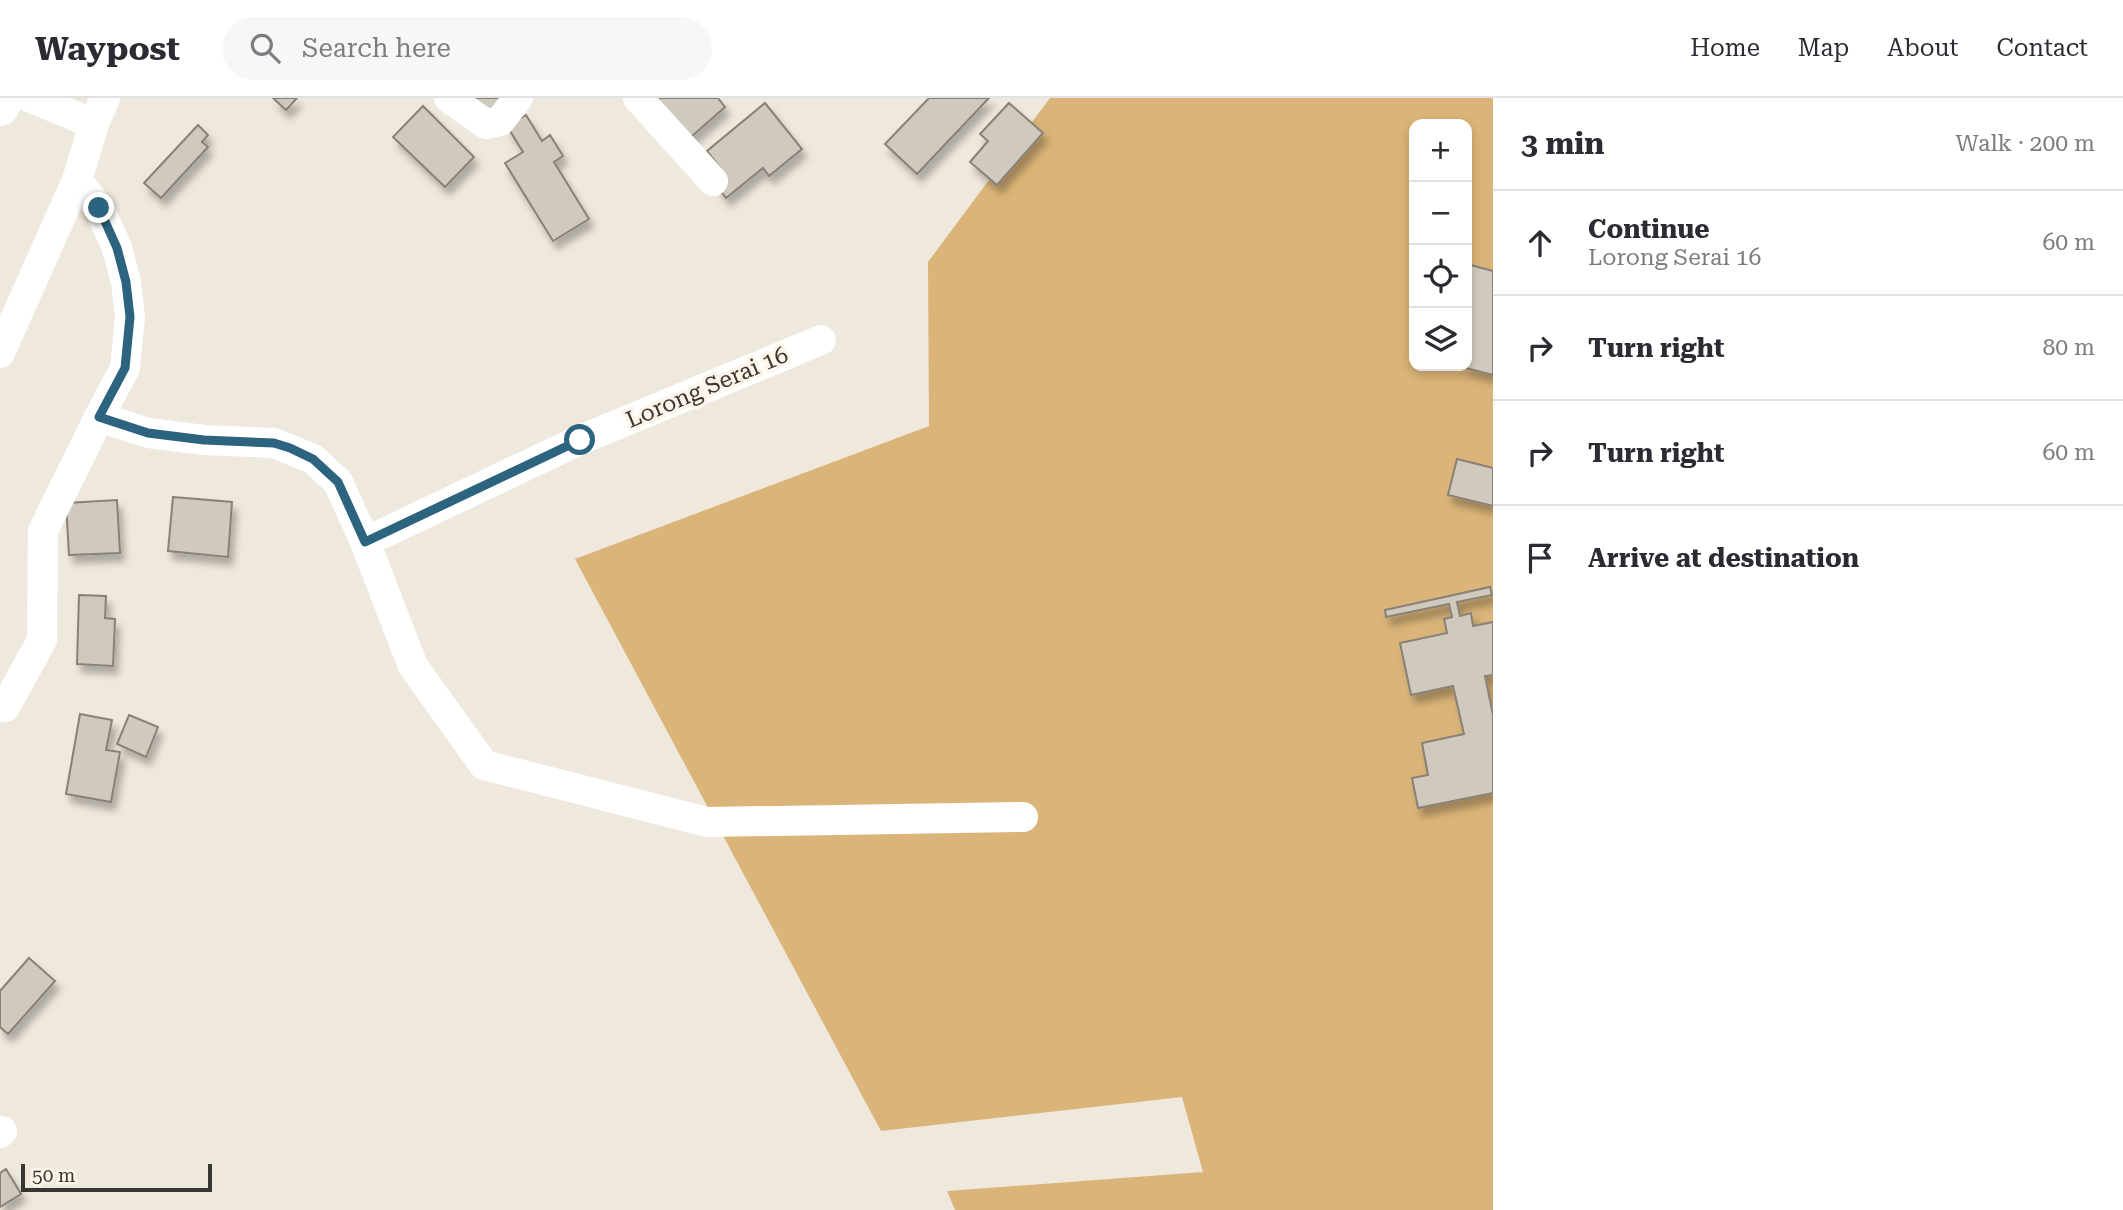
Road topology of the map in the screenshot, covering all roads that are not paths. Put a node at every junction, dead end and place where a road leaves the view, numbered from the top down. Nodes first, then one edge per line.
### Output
1 (5, 98) edge
2 (31, 98) edge
3 (449, 98) edge
4 (518, 98) edge
5 (638, 98) edge
6 (0, 107) edge
7 (99, 111) edge
8 (77, 180) junction
9 (713, 181) dead end
10 (821, 340) dead end
11 (0, 353) edge
12 (99, 417) junction
13 (365, 542) junction
14 (5, 708) dead end
15 (1023, 817) dead end

1 - 6 main road
2 - 7 street
3 - 4 street
5 - 9 street
7 - 8 street
8 - 11 street
8 - 12 street
10 - 13 street, Lorong Serai 16
12 - 13 street
12 - 14 street
13 - 15 street

